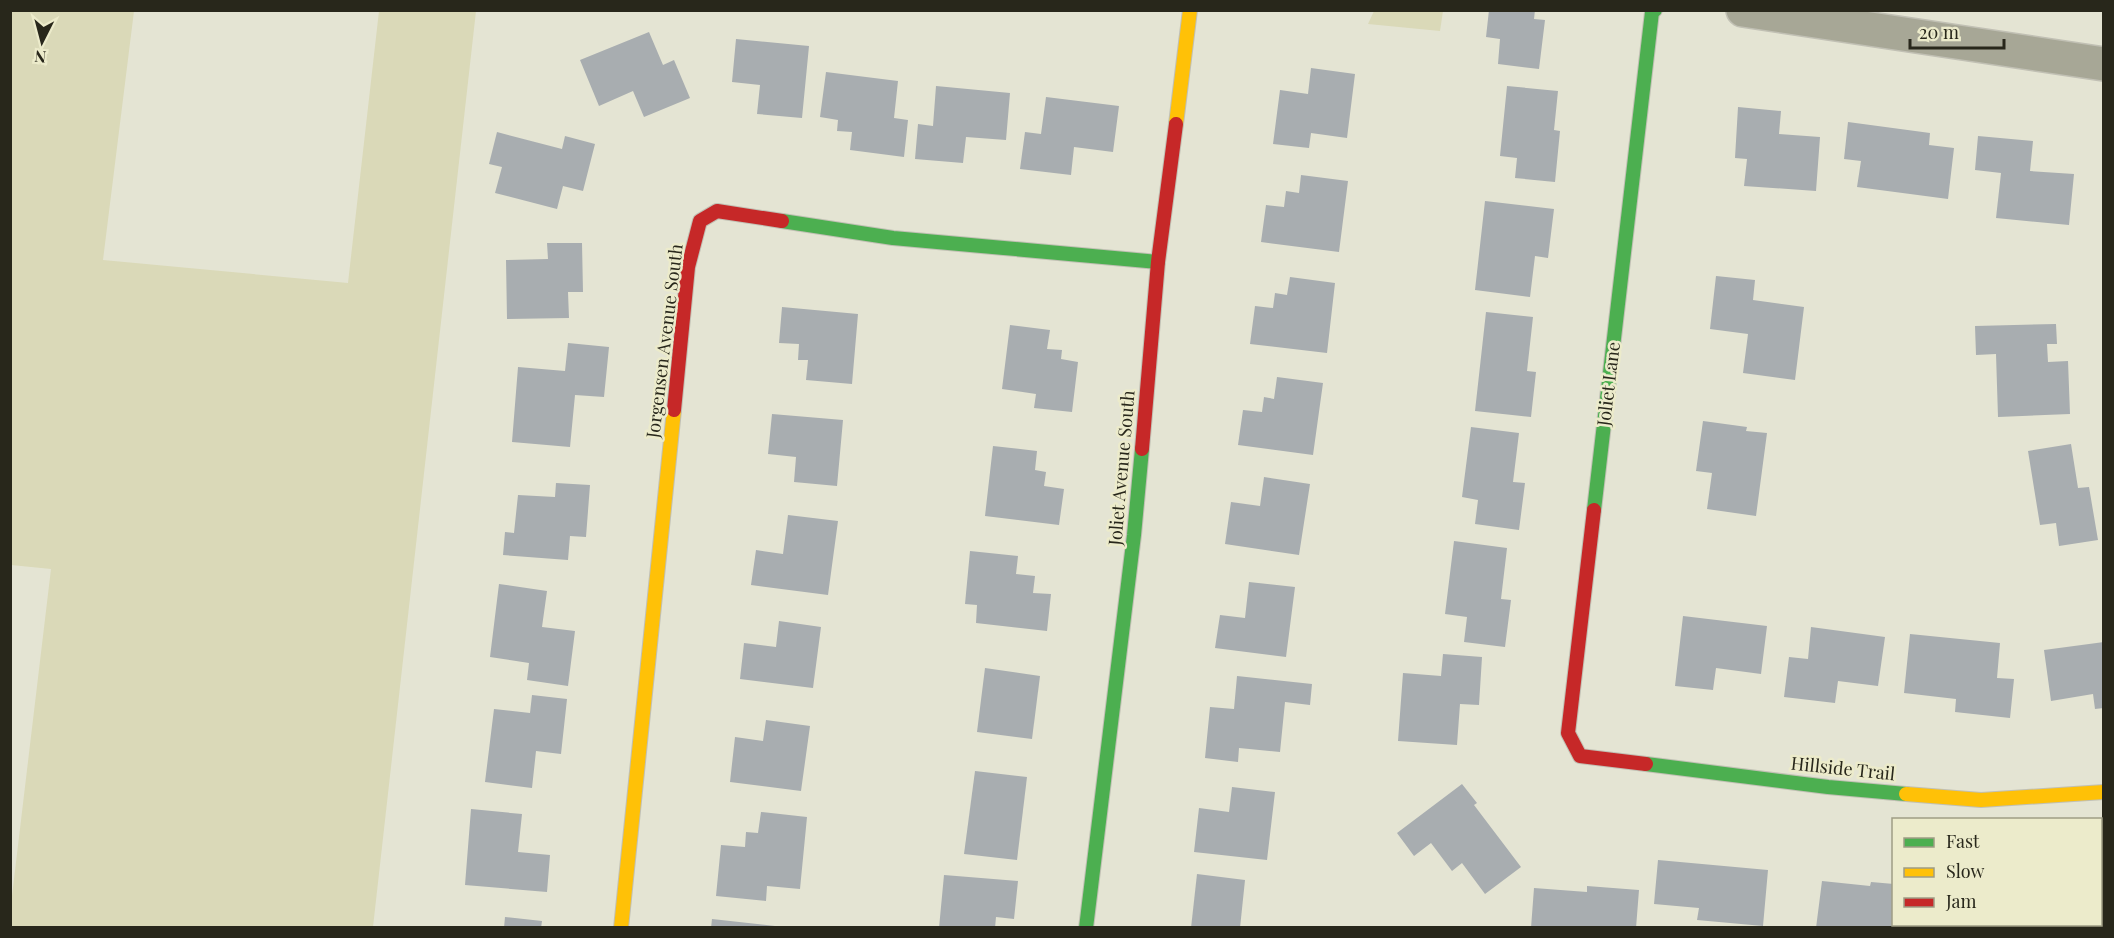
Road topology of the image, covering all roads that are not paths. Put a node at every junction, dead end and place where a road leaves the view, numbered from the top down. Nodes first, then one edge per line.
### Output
1 (1190, 10) edge
2 (1655, 10) edge
3 (1743, 10) edge
4 (2103, 64) edge
5 (1158, 262) junction
6 (1580, 756) joint
7 (2103, 792) edge
8 (621, 927) edge
9 (1086, 927) edge

1 - 5 street, Joliet Avenue South
2 - 6 street, Joliet Lane
3 - 4 street
5 - 8 street, Jorgensen Avenue South
5 - 9 street, Joliet Avenue South
6 - 7 street, Hillside Trail

